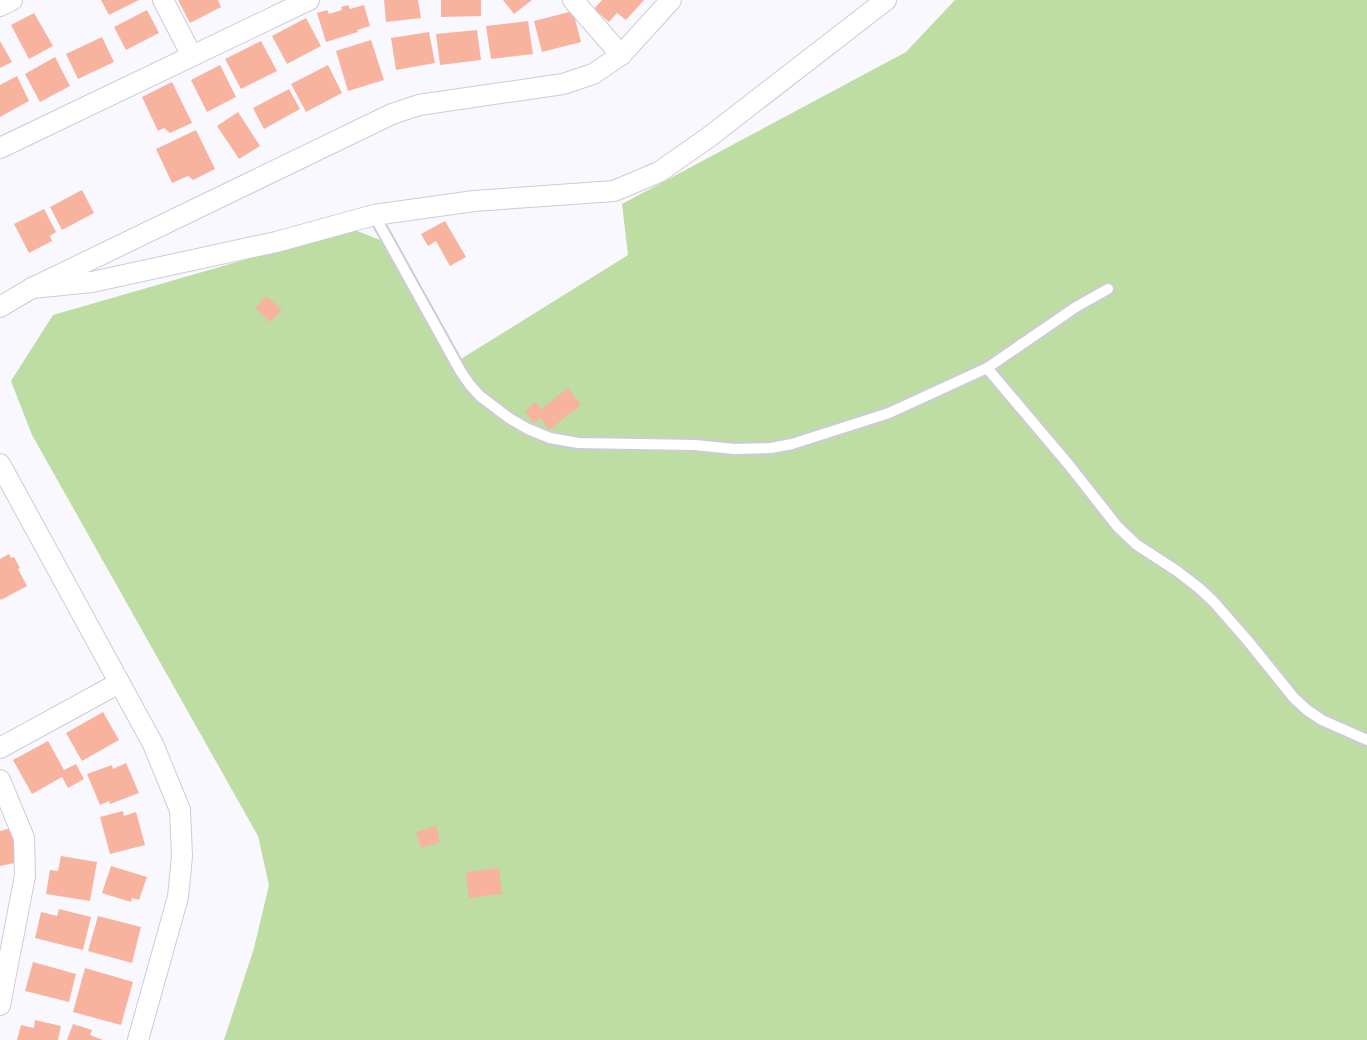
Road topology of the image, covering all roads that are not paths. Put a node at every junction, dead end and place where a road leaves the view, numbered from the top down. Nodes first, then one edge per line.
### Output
1 (12, 0) edge
2 (163, 0) edge
3 (309, 0) edge
4 (573, 0) edge
5 (671, 0) edge
6 (886, 0) edge
7 (0, 6) edge
8 (621, 55) junction
9 (192, 56) junction
10 (0, 148) edge
11 (374, 215) junction
12 (32, 288) junction
13 (1108, 289) dead end
14 (0, 307) edge
15 (987, 368) junction
16 (0, 464) edge
17 (119, 683) junction
18 (1367, 740) edge
19 (0, 748) edge
20 (0, 780) edge
21 (0, 1005) edge
22 (138, 1040) edge

1 - 7 street
2 - 9 street
3 - 9 street
4 - 8 street
5 - 8 street
6 - 11 street
8 - 12 street
9 - 10 street
11 - 12 street
11 - 15 lane
12 - 14 street
13 - 15 lane
15 - 18 lane
16 - 17 street
17 - 19 street
17 - 22 street
20 - 21 street

